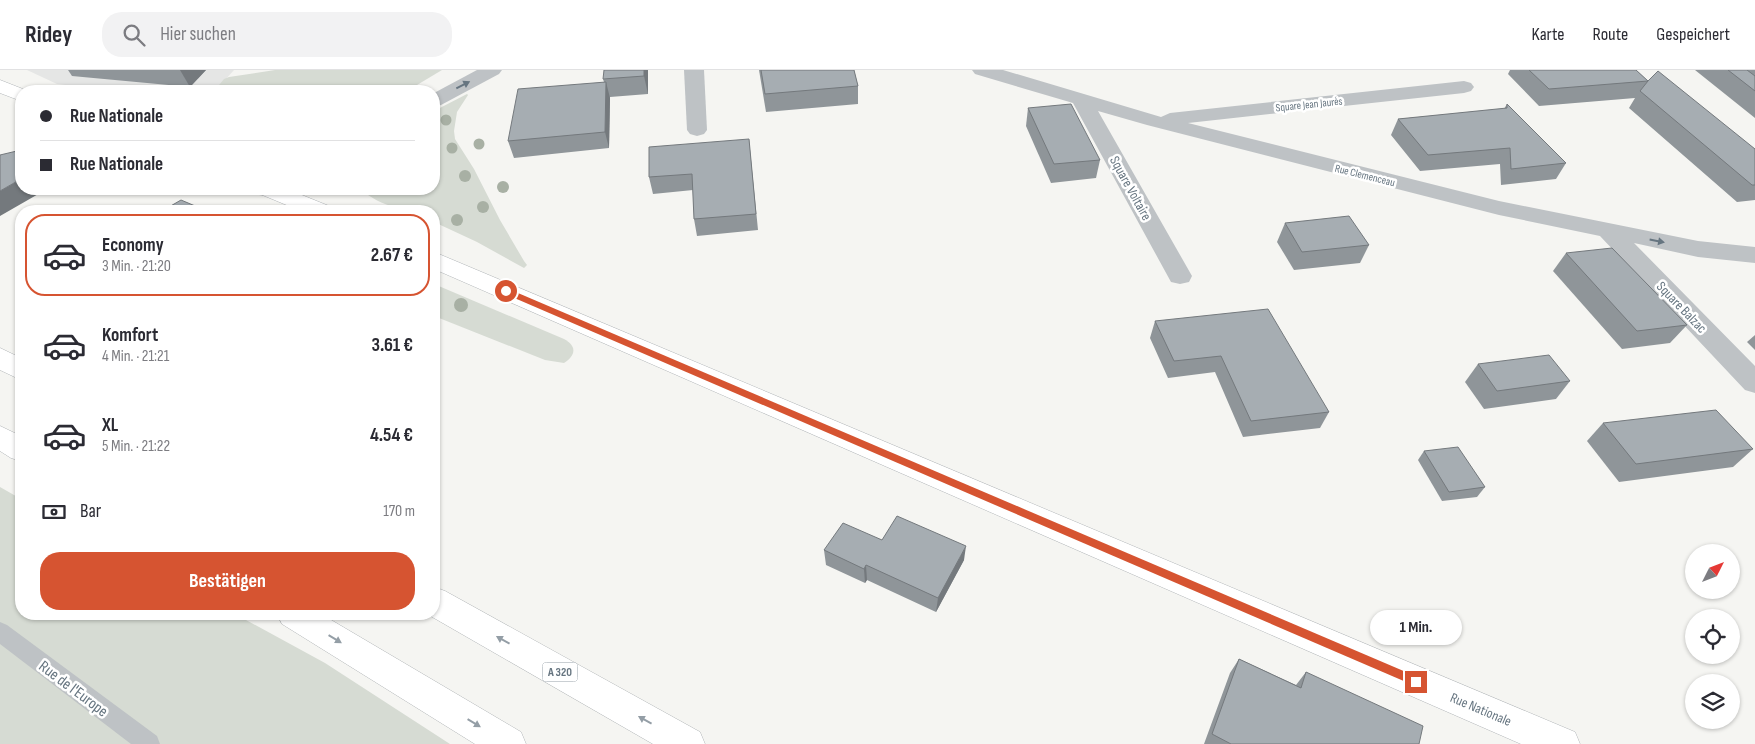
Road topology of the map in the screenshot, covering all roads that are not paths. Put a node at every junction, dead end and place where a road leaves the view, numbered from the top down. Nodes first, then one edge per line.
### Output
1 (461, 70) edge
2 (492, 70) edge
3 (694, 70) edge
4 (982, 70) edge
5 (435, 85) edge
6 (0, 86) edge
7 (1464, 87) dead end
8 (15, 92) edge
9 (440, 98) edge
10 (1082, 100) junction
11 (1154, 121) junction
12 (697, 130) dead end
13 (286, 195) edge
14 (308, 205) edge
15 (1609, 232) junction
16 (1755, 255) edge
17 (440, 263) edge
18 (1180, 276) dead end
19 (0, 358) edge
20 (15, 367) edge
21 (1755, 383) edge
22 (0, 437) edge
23 (15, 446) edge
24 (440, 604) edge
25 (303, 620) edge
26 (0, 632) edge
27 (149, 744) edge
28 (508, 744) edge
29 (687, 744) edge
30 (1562, 744) edge

1 - 5 street
9 -> 2 street
3 - 12 street
4 - 10 street, Rue Clemenceau
6 - 8 main road
7 - 11 street, Square Jean Jaurès
10 - 11 street, Rue Clemenceau
10 - 18 street, Square Voltaire
11 - 15 street, Rue Clemenceau
13 - 14 main road
15 -> 16 street, Rue Clemenceau
15 - 21 street, Square Balzac
17 - 30 main road, Rue Nationale
19 - 20 main road
22 - 23 main road
29 -> 24 main road, A 320
25 -> 28 main road
26 - 27 lane, Rue de l'Europe

